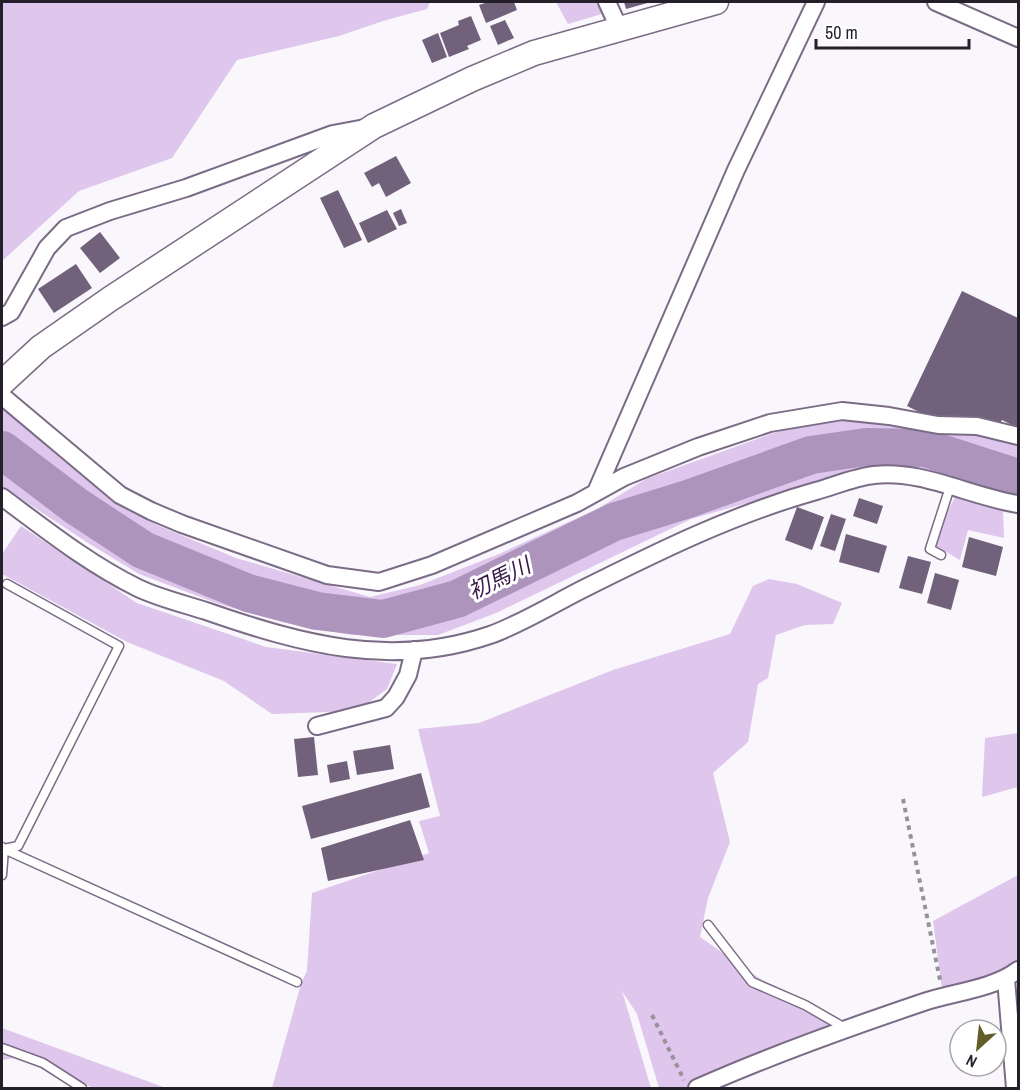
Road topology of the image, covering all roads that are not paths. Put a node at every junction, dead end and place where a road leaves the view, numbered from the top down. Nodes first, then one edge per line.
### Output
1 (608, 2) edge
2 (713, 2) edge
3 (816, 2) edge
4 (936, 2) edge
5 (619, 28) junction
6 (1018, 38) edge
7 (374, 126) junction
8 (2, 317) edge
9 (2, 383) edge
10 (2, 396) edge
11 (1018, 435) edge
12 (950, 487) junction
13 (596, 492) junction
14 (2, 497) edge
15 (1018, 504) edge
16 (941, 555) dead end
17 (7, 584) dead end
18 (414, 650) junction
19 (317, 726) dead end
20 (3, 847) edge
21 (2, 875) edge
22 (708, 925) dead end
23 (1012, 975) edge
24 (297, 982) dead end
25 (845, 1029) junction
26 (2, 1048) edge
27 (82, 1089) edge
28 (697, 1089) edge
29 (1015, 1089) edge

1 - 5 street
2 - 5 street
3 - 13 street
4 - 6 street
5 - 7 street
7 - 8 street
7 - 9 street
10 - 13 street
11 - 13 street
12 - 15 street
12 - 16 lane
12 - 18 street
14 - 18 street
17 - 20 lane
18 - 19 street
20 - 21 lane
20 - 24 lane
22 - 25 lane
23 - 25 street
23 - 29 street
25 - 28 street
26 - 27 lane

